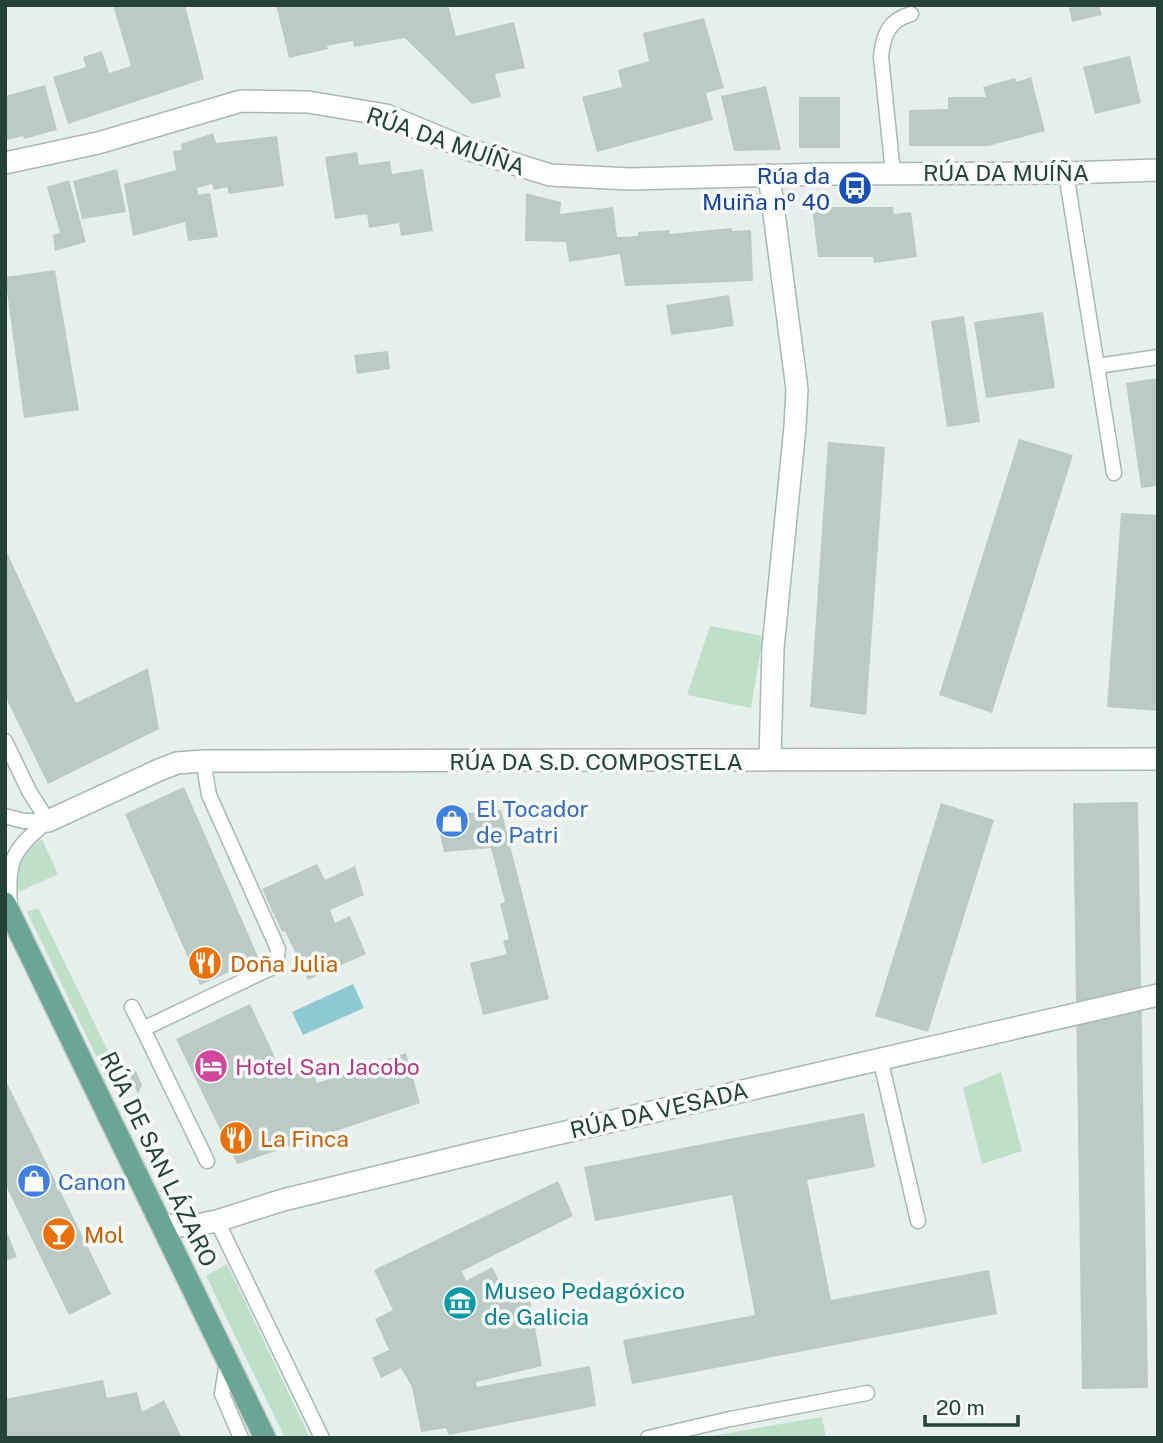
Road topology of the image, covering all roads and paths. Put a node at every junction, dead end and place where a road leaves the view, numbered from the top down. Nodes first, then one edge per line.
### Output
1 (911, 14) dead end
2 (5, 163) edge
3 (1158, 170) edge
4 (893, 173) junction
5 (1066, 173) junction
6 (769, 175) junction
7 (1158, 357) edge
8 (1097, 366) junction
9 (1114, 473) dead end
10 (5, 741) edge
11 (1158, 758) edge
12 (203, 761) junction
13 (771, 761) junction
14 (5, 816) edge
15 (48, 821) junction
16 (7, 908) edge
17 (1158, 995) edge
18 (132, 1007) dead end
19 (143, 1029) junction
20 (880, 1058) junction
21 (207, 1161) dead end
22 (217, 1221) junction
23 (918, 1222) dead end
24 (162, 1225) junction
25 (227, 1361) junction
26 (867, 1393) dead end
27 (241, 1438) edge
28 (265, 1438) edge
29 (322, 1438) edge
30 (648, 1438) edge

1 - 4 lane
2 - 6 street, RÚA DA MUÍÑA
3 - 5 street, RÚA DA MUÍÑA
4 - 5 street, RÚA DA MUÍÑA
4 - 6 street, RÚA DA MUÍÑA
5 - 8 lane
6 - 13 street
7 - 8 lane
8 - 9 lane
10 - 15 lane
11 - 13 street, RÚA DA S.D. COMPOSTELA
12 - 13 street, RÚA DA S.D. COMPOSTELA
12 - 15 street, RÚA DA S.D. COMPOSTELA
12 - 19 lane
14 - 15 lane
15 - 16 lane
16 - 24 main road, RÚA DE SAN LÁZARO
17 - 20 street, RÚA DA VESADA
18 - 19 lane
19 - 21 lane
20 - 22 street, RÚA DA VESADA
20 - 23 lane
22 - 24 street, RÚA DA VESADA
22 - 29 lane
24 - 25 main road, RÚA DE SAN LÁZARO
25 - 27 lane
25 - 28 main road, RÚA DE SAN LÁZARO
26 - 30 lane

